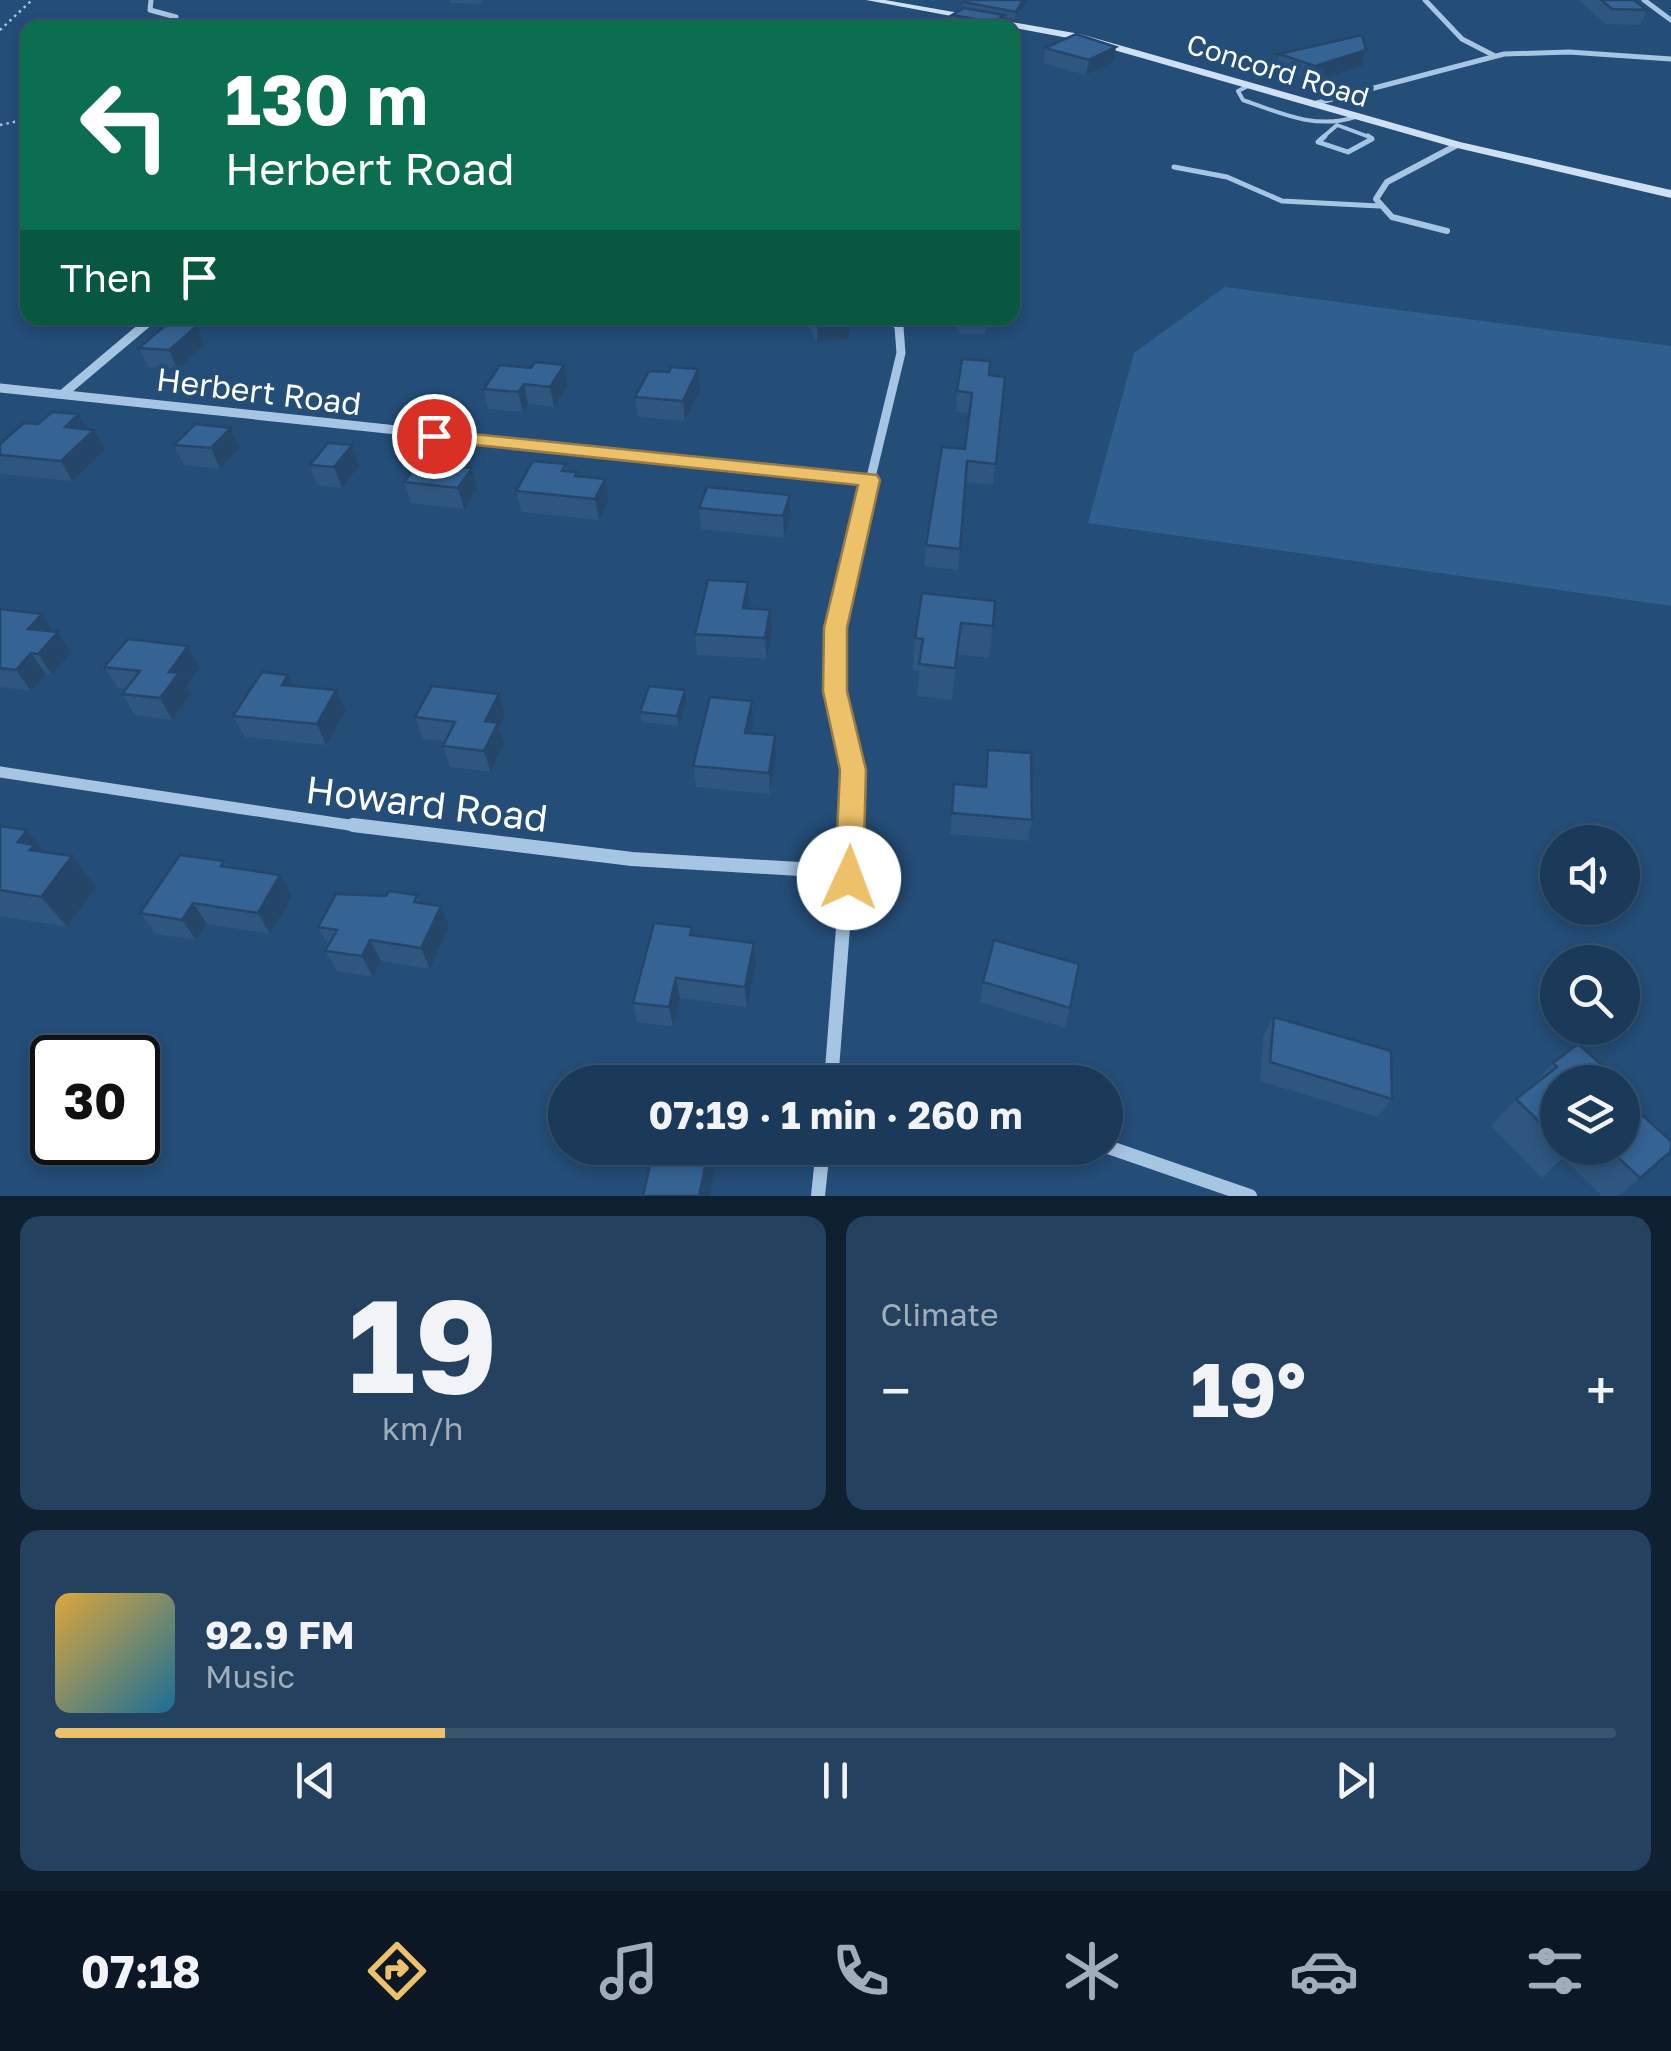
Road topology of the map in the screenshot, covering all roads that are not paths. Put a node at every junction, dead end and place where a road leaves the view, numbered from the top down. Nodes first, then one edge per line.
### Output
1 (151, 0) edge
2 (870, 0) edge
3 (1425, 0) edge
4 (1644, 0) edge
5 (962, 15) junction
6 (176, 17) dead end
7 (954, 20) edge
8 (988, 20) edge
9 (1671, 20) edge
10 (1020, 26) edge
11 (1493, 56) junction
12 (1671, 59) edge
13 (1250, 85) junction
14 (1313, 104) junction
15 (1355, 116) junction
16 (1337, 125) junction
17 (1457, 146) junction
18 (1174, 166) dead end
19 (1671, 194) edge
20 (1379, 206) junction
21 (1448, 231) dead end
22 (145, 325) edge
23 (897, 325) edge
24 (0, 388) edge
25 (64, 393) junction
26 (870, 480) junction
27 (0, 772) edge
28 (849, 872) junction
29 (832, 1065) edge
30 (1123, 1152) edge
31 (821, 1165) edge
32 (818, 1196) edge
33 (1250, 1196) edge

1 - 6 street
2 - 5 main road, Concord Road
3 - 11 street
4 - 9 street
5 - 7 street
5 - 8 main road, Concord Road
10 - 13 main road, Concord Road
11 - 12 street
11 - 14 street
13 - 14 main road, Concord Road
13 - 16 lane
14 - 15 main road, Concord Road
15 - 16 lane
15 - 17 main road, Concord Road
16 - 16 lane
17 - 19 main road, Concord Road
17 - 20 street
18 - 20 lane
20 - 21 street
22 - 25 street
23 - 26 street
24 - 25 street, Herbert Road
25 - 26 street, Herbert Road
26 - 28 street
27 - 28 street, Howard Road
28 - 29 street
30 - 33 street
31 - 32 street

